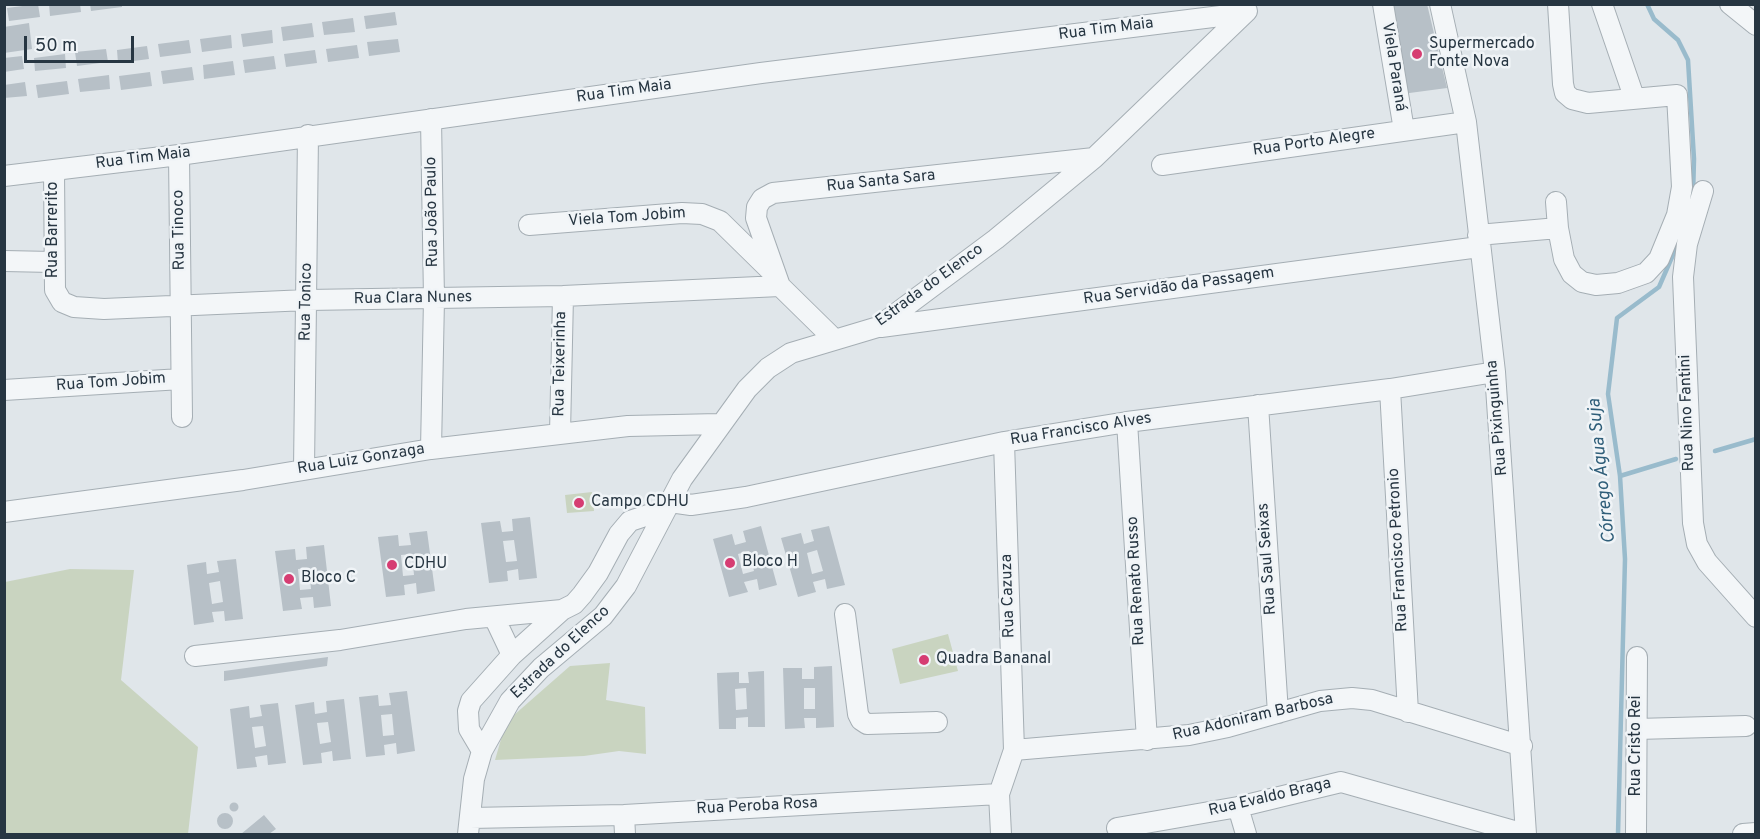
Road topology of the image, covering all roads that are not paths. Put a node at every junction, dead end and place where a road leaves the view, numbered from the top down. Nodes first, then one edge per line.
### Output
1 (1383, 4) edge
2 (1440, 4) edge
3 (1558, 4) edge
4 (1602, 4) edge
5 (1730, 4) edge
6 (1248, 9) edge
7 (1755, 25) edge
8 (1634, 97) junction
9 (432, 119) junction
10 (1467, 122) junction
11 (1404, 130) junction
12 (308, 135) junction
13 (179, 154) junction
14 (1094, 158) junction
15 (1162, 165) dead end
16 (54, 170) junction
17 (4, 176) edge
18 (1703, 191) dead end
19 (1556, 202) dead end
20 (529, 225) dead end
21 (1558, 228) junction
22 (1479, 241) junction
23 (4, 261) edge
24 (53, 262) junction
25 (778, 280) junction
26 (55, 290) joint
27 (563, 296) junction
28 (434, 298) junction
29 (307, 300) junction
30 (181, 306) junction
31 (878, 327) junction
32 (834, 339) junction
33 (1495, 372) junction
34 (181, 379) junction
35 (1390, 389) junction
36 (4, 390) edge
37 (1258, 405) junction
38 (182, 417) dead end
39 (1127, 422) junction
40 (719, 424) junction
41 (560, 433) junction
42 (1004, 442) junction
43 (431, 449) junction
44 (304, 469) junction
45 (668, 506) junction
46 (4, 512) edge
47 (562, 610) junction
48 (1753, 611) edge
49 (845, 614) dead end
50 (494, 617) junction
51 (512, 655) junction
52 (195, 656) dead end
53 (1637, 657) dead end
54 (1408, 711) junction
55 (1278, 713) junction
56 (937, 722) dead end
57 (1746, 726) dead end
58 (1637, 729) junction
59 (1147, 740) junction
60 (1522, 746) junction
61 (1014, 750) junction
62 (482, 752) junction
63 (999, 794) junction
64 (1238, 807) junction
65 (624, 825) edge
66 (469, 826) edge
67 (1117, 828) dead end
68 (1755, 833) edge
69 (1001, 834) edge
70 (1246, 834) edge
71 (1525, 834) edge
72 (1636, 834) edge
73 (1743, 834) edge

1 - 11 street, Viela Paraná
2 - 10 street, Rua Pixinguinha
3 - 8 street
4 - 8 street
5 - 7 street
6 - 9 street, Rua Tim Maia
6 - 14 street, Estrada do Elenco
8 - 21 street
9 - 12 street, Rua Tim Maia
9 - 28 street, Rua João Paulo
10 - 11 street, Rua Porto Alegre
10 - 22 street, Rua Pixinguinha
11 - 15 street, Rua Porto Alegre
12 - 13 street, Rua Tim Maia
12 - 29 street, Rua Tonico
13 - 16 street, Rua Tim Maia
13 - 30 street, Rua Tinoco
14 - 25 street, Rua Santa Sara
14 - 31 street, Estrada do Elenco
16 - 17 street, Rua Tim Maia
16 - 24 street, Rua Barrerito
18 - 48 street, Rua Nino Fantini
19 - 21 street
20 - 25 street, Viela Tom Jobim
21 - 22 street, Rua Servidão da Passagem
22 - 31 street, Rua Servidão da Passagem
22 - 33 street, Rua Pixinguinha
23 - 24 street
24 - 26 street, Rua Barrerito
25 - 27 street, Rua Clara Nunes
25 - 32 street, Viela Tom Jobim
26 - 30 street, Rua Clara Nunes
27 - 28 street, Rua Clara Nunes
27 - 41 street, Rua Teixerinha
28 - 29 street, Rua Clara Nunes
28 - 43 street, Rua João Paulo
29 - 30 street, Rua Clara Nunes
29 - 44 street, Rua Tonico
30 - 34 street, Rua Tom Jobim
31 - 32 street, Estrada do Elenco
32 - 40 street, Estrada do Elenco
33 - 35 street, Rua Francisco Alves
33 - 60 street, Rua Pixinguinha
34 - 36 street, Rua Tom Jobim
34 - 38 street
35 - 37 street, Rua Francisco Alves
35 - 54 street, Rua Francisco Petronio
37 - 39 street, Rua Francisco Alves
37 - 55 street, Rua Saul Seixas
39 - 42 street, Rua Francisco Alves
39 - 59 street, Rua Renato Russo
40 - 41 street, Rua Luiz Gonzaga
40 - 45 street, Estrada do Elenco
41 - 43 street, Rua Luiz Gonzaga
42 - 45 street, Rua Francisco Alves
42 - 61 street, Rua Cazuza
43 - 44 street, Rua Luiz Gonzaga
44 - 46 street, Rua Luiz Gonzaga
45 - 47 street
45 - 62 street, Estrada do Elenco
47 - 50 street
47 - 51 street
49 - 56 street
50 - 51 street
50 - 52 street
51 - 62 street
53 - 58 street, Rua Cristo Rei
54 - 55 street, Rua Adoniram Barbosa
54 - 60 street, Rua Adoniram Barbosa
55 - 59 street, Rua Adoniram Barbosa
57 - 58 street
58 - 72 street, Rua Cristo Rei
59 - 61 street, Rua Adoniram Barbosa
60 - 71 street, Rua Pixinguinha
61 - 63 street
62 - 66 street, Estrada do Elenco
63 - 65 street, Rua Peroba Rosa
63 - 69 street
64 - 67 street, Rua Evaldo Braga
64 - 70 street
64 - 71 street, Rua Evaldo Braga
65 - 66 street, Rua Peroba Rosa
68 - 73 street

